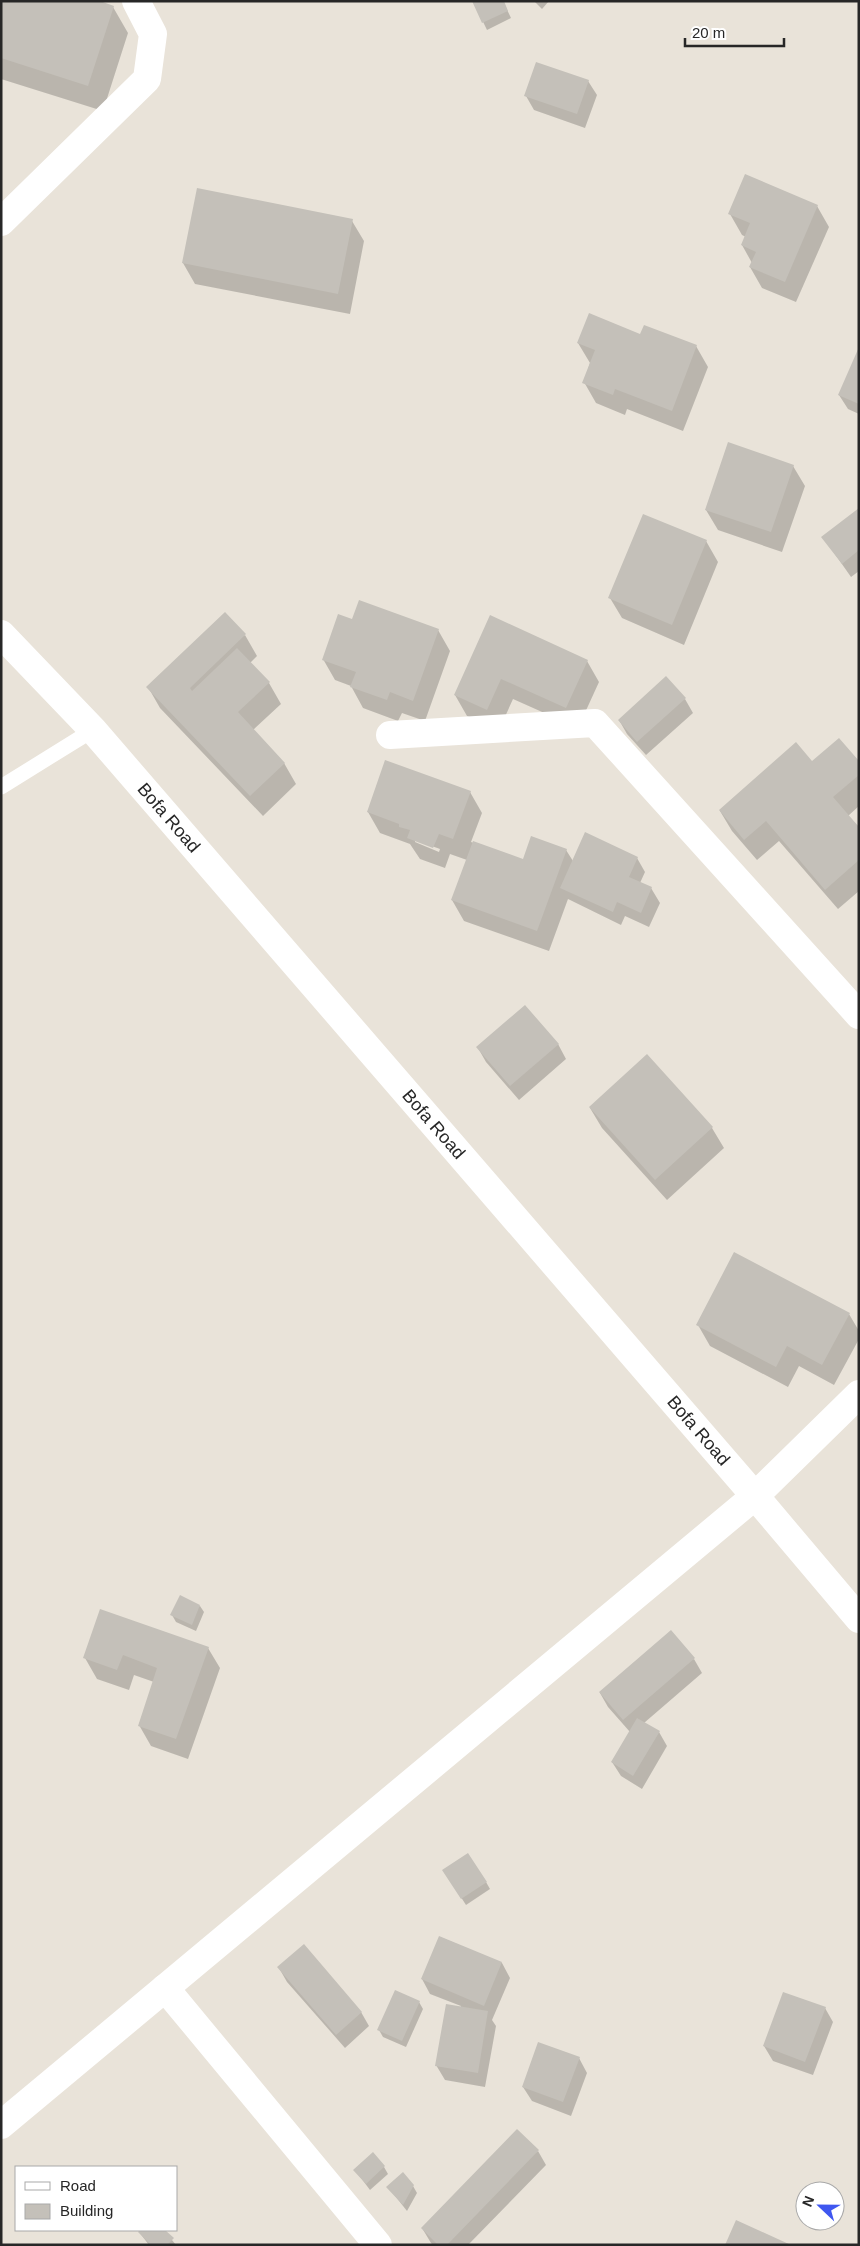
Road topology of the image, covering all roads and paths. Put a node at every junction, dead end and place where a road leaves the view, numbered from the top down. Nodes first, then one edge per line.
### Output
1 (136, 1) edge
2 (1, 222) edge
3 (1, 634) edge
4 (92, 730) junction
5 (390, 735) dead end
6 (1, 787) edge
7 (859, 1015) edge
8 (859, 1394) edge
9 (755, 1496) junction
10 (859, 1619) edge
11 (165, 1988) junction
12 (1, 2124) edge
13 (378, 2245) edge

1 - 2 street
3 - 4 street, Bofa Road
4 - 6 lane
4 - 9 street, Bofa Road
5 - 7 street
8 - 9 street
9 - 10 street, Bofa Road
9 - 11 street
11 - 12 street
11 - 13 street

